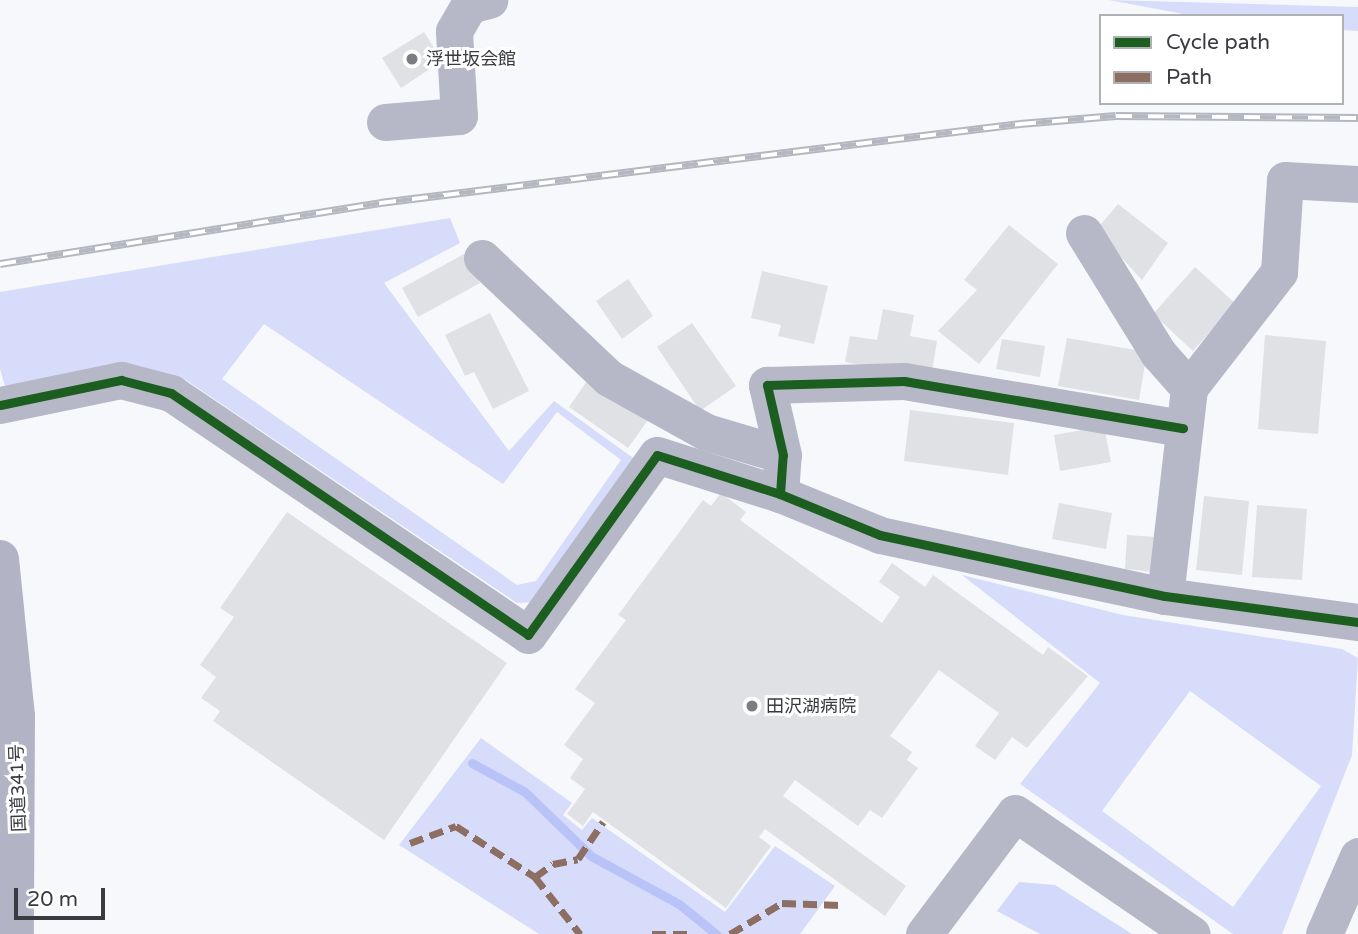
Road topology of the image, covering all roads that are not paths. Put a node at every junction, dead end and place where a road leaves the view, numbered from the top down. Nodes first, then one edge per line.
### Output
1 (475, 2) edge
2 (385, 122) dead end
3 (1358, 184) edge
4 (1084, 233) dead end
5 (482, 258) dead end
6 (1189, 388) junction
7 (0, 405) edge
8 (1183, 428) junction
9 (783, 455) junction
10 (780, 494) junction
11 (0, 559) edge
12 (1165, 596) junction
13 (1358, 622) edge
14 (1358, 856) edge
15 (15, 934) edge
16 (924, 934) edge
17 (1192, 934) edge
18 (1324, 934) edge

1 - 2 street
3 - 6 street
4 - 6 street
5 - 9 street
6 - 8 street
7 - 10 street
8 - 9 street
8 - 12 street
9 - 10 street
10 - 12 street
11 - 15 highway, 国道341号
12 - 13 street
14 - 18 street
16 - 17 street

